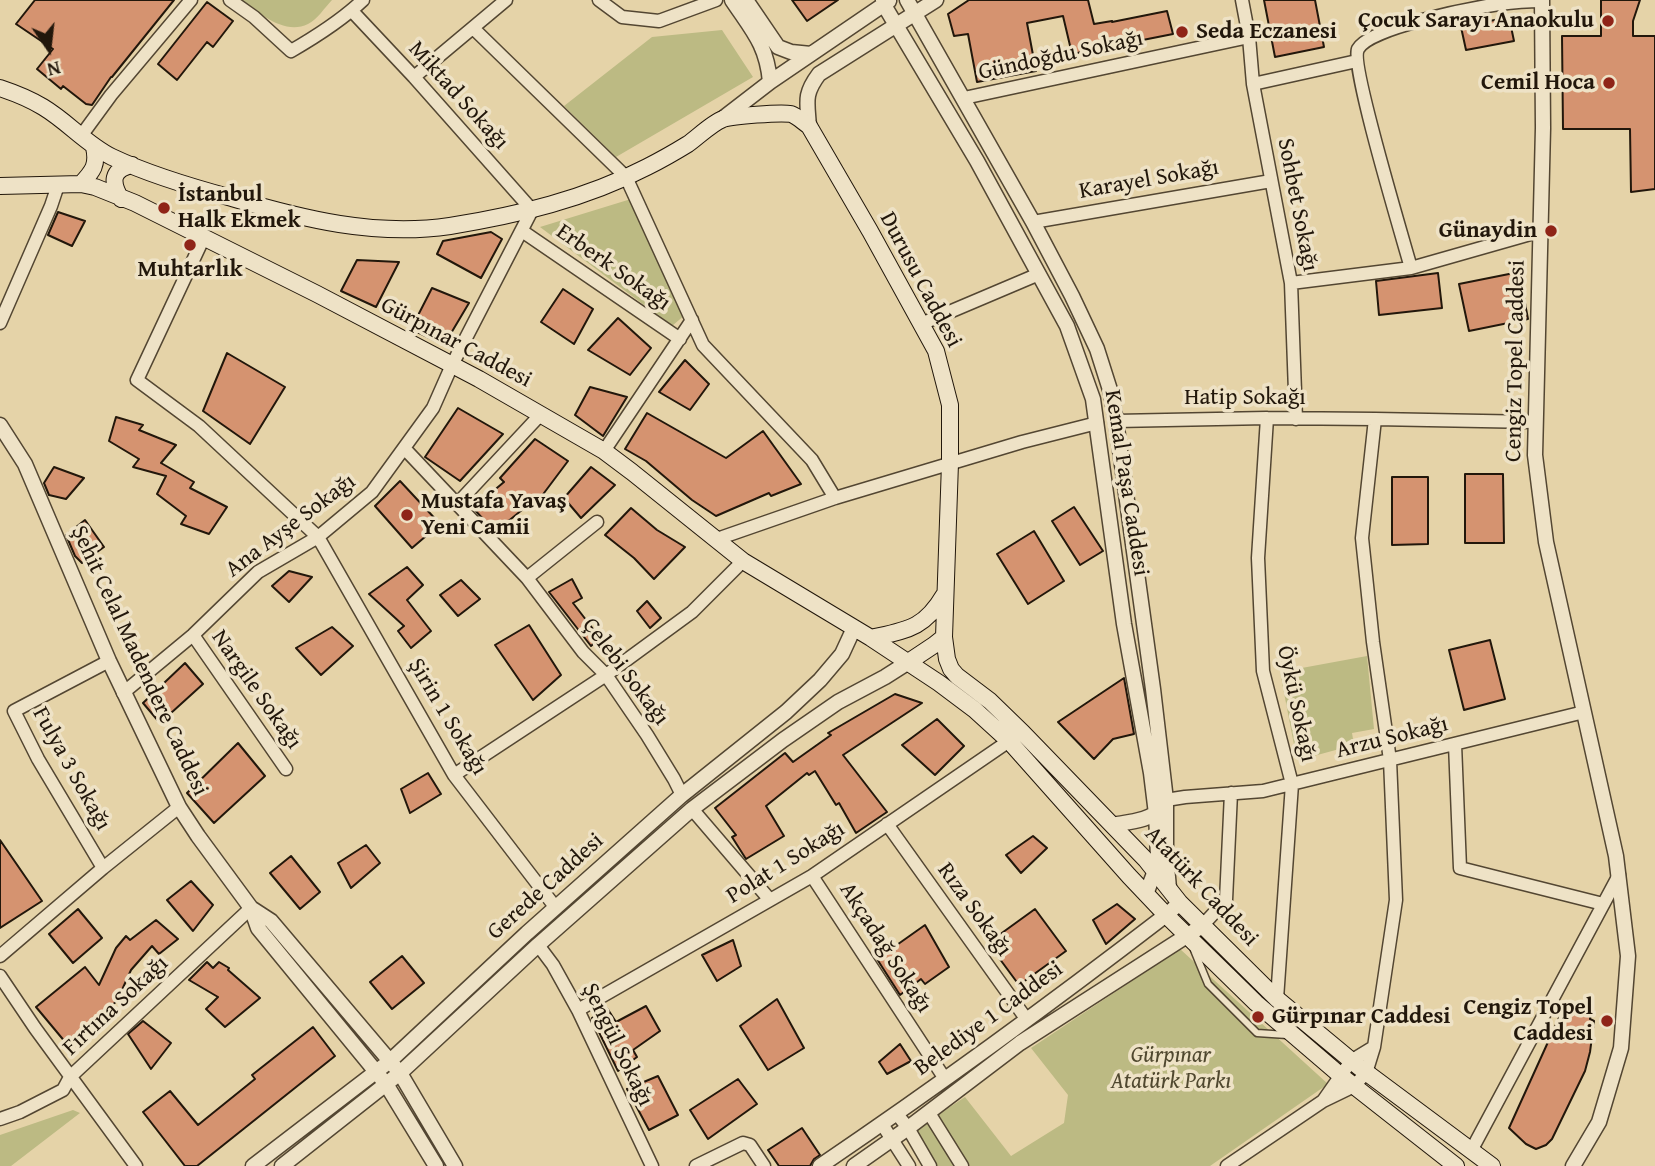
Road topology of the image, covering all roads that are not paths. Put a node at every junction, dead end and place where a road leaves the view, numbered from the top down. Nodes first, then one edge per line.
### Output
1 (191, 0) edge
2 (230, 0) edge
3 (363, 0) edge
4 (506, 0) edge
5 (599, 0) edge
6 (716, 0) edge
7 (732, 0) edge
8 (746, 0) edge
9 (907, 0) edge
10 (936, 0) edge
11 (1242, 0) edge
12 (1542, 0) edge
13 (886, 2) edge
14 (352, 11) junction
15 (916, 14) junction
16 (897, 25) junction
17 (473, 28) junction
18 (1249, 37) junction
19 (811, 54) junction
20 (1357, 61) junction
21 (414, 77) junction
22 (770, 82) junction
23 (1253, 84) junction
24 (0, 88) edge
25 (964, 98) junction
26 (722, 119) junction
27 (809, 125) junction
28 (81, 136) junction
29 (94, 147) junction
30 (132, 165) junction
31 (626, 177) junction
32 (1271, 181) junction
33 (80, 184) junction
34 (58, 185) junction
35 (0, 186) edge
36 (121, 198) junction
37 (532, 210) junction
38 (1033, 222) junction
39 (522, 231) junction
40 (1541, 231) junction
41 (204, 237) junction
42 (1411, 268) junction
43 (1039, 274) junction
44 (1291, 283) junction
45 (692, 320) junction
46 (0, 323) edge
47 (921, 324) junction
48 (680, 339) junction
49 (452, 365) junction
50 (541, 414) junction
51 (1267, 418) junction
52 (1296, 419) junction
53 (1375, 419) junction
54 (1116, 421) junction
55 (1535, 422) junction
56 (1097, 423) junction
57 (0, 425) edge
58 (404, 448) junction
59 (604, 451) junction
60 (950, 463) junction
61 (835, 498) junction
62 (457, 504) junction
63 (597, 522) dead end
64 (318, 537) junction
65 (717, 539) junction
66 (743, 561) junction
67 (527, 578) junction
68 (944, 593) junction
69 (854, 628) junction
70 (192, 635) junction
71 (944, 637) junction
72 (871, 638) junction
73 (108, 661) junction
74 (907, 663) junction
75 (606, 675) junction
76 (123, 693) junction
77 (1584, 712) junction
78 (1009, 741) junction
79 (1455, 744) junction
80 (1390, 760) junction
81 (286, 769) dead end
82 (454, 775) junction
83 (1292, 784) junction
84 (1231, 793) junction
85 (682, 795) junction
86 (1166, 800) junction
87 (179, 807) junction
88 (692, 809) junction
89 (1157, 814) junction
90 (887, 824) junction
91 (1112, 825) junction
92 (103, 868) junction
93 (1155, 871) junction
94 (1619, 875) junction
95 (812, 876) junction
96 (1169, 888) junction
97 (1146, 894) junction
98 (770, 900) junction
99 (1180, 903) junction
100 (1603, 904) junction
101 (251, 908) junction
102 (556, 908) junction
103 (1166, 915) junction
104 (1202, 926) junction
105 (527, 933) junction
106 (1188, 935) junction
107 (538, 945) junction
108 (0, 956) edge
109 (0, 976) edge
110 (1278, 999) junction
111 (578, 1010) junction
112 (1027, 1020) junction
113 (1374, 1047) junction
114 (390, 1061) junction
115 (1351, 1061) junction
116 (376, 1072) junction
117 (400, 1073) junction
118 (1366, 1073) junction
119 (1340, 1075) junction
120 (70, 1077) junction
121 (945, 1079) junction
122 (386, 1084) junction
123 (1354, 1086) junction
124 (1323, 1101) junction
125 (929, 1113) junction
126 (897, 1114) junction
127 (0, 1119) edge
128 (882, 1124) junction
129 (908, 1128) junction
130 (892, 1139) junction
131 (1472, 1151) junction
132 (258, 1165) edge
133 (136, 1166) edge
134 (282, 1166) edge
135 (436, 1166) edge
136 (455, 1166) edge
137 (652, 1166) edge
138 (696, 1166) edge
139 (764, 1166) edge
140 (820, 1166) edge
141 (854, 1166) edge
142 (909, 1166) edge
143 (930, 1166) edge
144 (962, 1166) edge
145 (1227, 1166) edge
146 (1456, 1166) edge
147 (1492, 1166) edge
148 (1573, 1166) edge

1 - 28 street
2 - 14 street
3 - 14 street
4 - 17 street
5 - 6 street
7 - 22 street
8 - 19 street
9 - 15 street, Kemal Paşa Caddesi
10 - 15 street
11 - 18 street, Sohbet Sokağı
12 - 20 street
12 - 40 street, Cengiz Topel Caddesi
13 - 16 street, Kemal Paşa Caddesi
13 - 19 street
14 - 21 street, Miktad Sokağı
15 - 16 street
15 - 25 street, Kemal Paşa Caddesi
16 - 27 street
16 - 43 street, Kemal Paşa Caddesi
17 - 21 street
17 - 31 street
18 - 23 street, Sohbet Sokağı
18 - 25 street, Gündoğdu Sokağı
19 - 22 street
20 - 23 street
20 - 42 street
21 - 37 street, Miktad Sokağı
22 - 26 street
23 - 32 street, Sohbet Sokağı
24 - 28 main road
25 - 38 street, Kemal Paşa Caddesi
26 - 27 main road
26 - 31 main road
27 - 47 main road, Durusu Caddesi
28 - 29 main road
29 - 30 main road
29 - 33 main road
30 - 36 main road
30 - 37 main road
31 - 37 main road
31 - 45 street
32 - 38 street, Karayel Sokağı
32 - 44 street, Sohbet Sokağı
33 - 34 main road, Gürpınar Caddesi
33 - 36 main road, Gürpınar Caddesi
34 - 35 main road, Gürpınar Caddesi
34 - 46 street
36 - 41 main road, Gürpınar Caddesi
37 - 39 street, Ana Ayşe Sokağı
38 - 54 street, Kemal Paşa Caddesi
39 - 48 street, Erberk Sokağı
39 - 49 street, Ana Ayşe Sokağı
40 - 42 street
40 - 55 street, Cengiz Topel Caddesi
41 - 49 main road, Gürpınar Caddesi
41 - 64 street, Şirin 1 Sokağı
42 - 44 street
43 - 47 street
43 - 56 street, Kemal Paşa Caddesi
44 - 52 street, Sohbet Sokağı
45 - 48 street
45 - 61 street
47 - 60 main road, Durusu Caddesi
48 - 59 street
49 - 50 main road, Gürpınar Caddesi
49 - 58 street, Ana Ayşe Sokağı
50 - 59 main road, Gürpınar Caddesi
50 - 62 street
51 - 52 street, Hatip Sokağı
51 - 54 street, Hatip Sokağı
51 - 83 street, Öykü Sokağı
52 - 53 street, Hatip Sokağı
53 - 55 street, Hatip Sokağı
53 - 80 street
54 - 56 street
54 - 86 street, Kemal Paşa Caddesi
55 - 77 street, Cengiz Topel Caddesi
56 - 60 street
56 - 89 street, Kemal Paşa Caddesi
57 - 73 street, Şehit Celal Madendere Caddesi
58 - 62 street, Çelebi Sokağı
58 - 64 street, Ana Ayşe Sokağı
59 - 65 main road, Gürpınar Caddesi
60 - 61 street
60 - 68 main road, Durusu Caddesi
61 - 65 street
62 - 67 street, Çelebi Sokağı
63 - 67 street
64 - 70 street, Ana Ayşe Sokağı
64 - 82 street, Şirin 1 Sokağı
65 - 66 main road, Gürpınar Caddesi
66 - 69 main road, Gürpınar Caddesi
66 - 75 street
67 - 75 street, Çelebi Sokağı
68 - 71 main road, Atatürk Caddesi
68 - 72 main road
69 - 72 main road, Atatürk Caddesi
69 - 85 street, Gerede Caddesi
70 - 76 street, Ana Ayşe Sokağı
70 - 81 street, Nargile Sokağı
71 - 74 main road
71 - 91 main road, Atatürk Caddesi
72 - 74 main road, Atatürk Caddesi
73 - 76 street, Şehit Celal Madendere Caddesi
73 - 92 street, Fulya 3 Sokağı
74 - 78 main road, Atatürk Caddesi
74 - 88 street, Gerede Caddesi
75 - 82 street
75 - 85 street, Çelebi Sokağı
76 - 87 street, Şehit Celal Madendere Caddesi
77 - 79 street, Arzu Sokağı
77 - 94 street, Cengiz Topel Caddesi
78 - 90 street, Polat 1 Sokağı
78 - 97 main road, Atatürk Caddesi
79 - 80 street, Arzu Sokağı
79 - 100 street
80 - 83 street, Arzu Sokağı
80 - 113 street
82 - 102 street, Şirin 1 Sokağı
83 - 84 street, Arzu Sokağı
83 - 110 street, Öykü Sokağı
84 - 86 street, Arzu Sokağı
84 - 104 street
85 - 88 street
85 - 102 street, Gerede Caddesi
86 - 89 street
86 - 96 street, Kemal Paşa Caddesi
87 - 92 street
87 - 101 street, Şehit Celal Madendere Caddesi
88 - 98 street
88 - 107 street, Gerede Caddesi
89 - 91 street
89 - 93 street, Kemal Paşa Caddesi
90 - 95 street, Polat 1 Sokağı
90 - 112 street, Rıza Sokağı
91 - 93 main road, Atatürk Caddesi
92 - 108 street
93 - 96 main road, Atatürk Caddesi
93 - 97 street, Kemal Paşa Caddesi
94 - 100 street
94 - 148 street, Cengiz Topel Caddesi
95 - 98 street, Polat 1 Sokağı
95 - 121 street, Akçadağ Sokağı
96 - 99 main road, Atatürk Caddesi
97 - 103 main road, Atatürk Caddesi
98 - 111 street, Polat 1 Sokağı
99 - 103 street, Belediye 1 Caddesi
99 - 104 main road, Atatürk Caddesi
100 - 131 street
101 - 114 street, Şehit Celal Madendere Caddesi
101 - 116 street, Şehit Celal Madendere Caddesi
101 - 120 street, Fırtına Sokağı
102 - 105 street, Gerede Caddesi
103 - 106 main road, Atatürk Caddesi
103 - 112 street, Belediye 1 Caddesi
104 - 106 street, Belediye 1 Caddesi
104 - 110 main road, Atatürk Caddesi
105 - 107 street
105 - 114 street, Gerede Caddesi
106 - 119 main road, Atatürk Caddesi
106 - 125 street, Belediye 1 Caddesi
107 - 111 street, Şengül Sokağı
107 - 117 street, Gerede Caddesi
109 - 120 street
110 - 115 main road, Atatürk Caddesi
111 - 137 street, Şengül Sokağı
112 - 121 street, Belediye 1 Caddesi
113 - 115 street
113 - 118 street
114 - 116 street, Gerede Caddesi
114 - 117 street, Şehit Celal Madendere Caddesi
115 - 118 main road, Atatürk Caddesi
115 - 119 street
116 - 122 street, Şehit Celal Madendere Caddesi
116 - 132 street, Gerede Caddesi
117 - 122 street, Gerede Caddesi
117 - 136 street, Şehit Celal Madendere Caddesi
118 - 123 street
118 - 131 main road, Atatürk Caddesi
119 - 123 main road, Atatürk Caddesi
119 - 124 street
120 - 127 street, Fırtına Sokağı
120 - 133 street
121 - 126 street, Belediye 1 Caddesi
122 - 134 street, Gerede Caddesi
122 - 135 street, Şehit Celal Madendere Caddesi
123 - 124 street
123 - 146 main road, Atatürk Caddesi
124 - 145 street
125 - 129 street, Belediye 1 Caddesi
125 - 144 street
126 - 128 street, Belediye 1 Caddesi
126 - 129 street
128 - 130 street
128 - 140 street, Belediye 1 Caddesi
129 - 130 street, Belediye 1 Caddesi
129 - 143 street
130 - 141 street, Belediye 1 Caddesi
130 - 142 street
131 - 147 main road, Atatürk Caddesi
138 - 139 street

